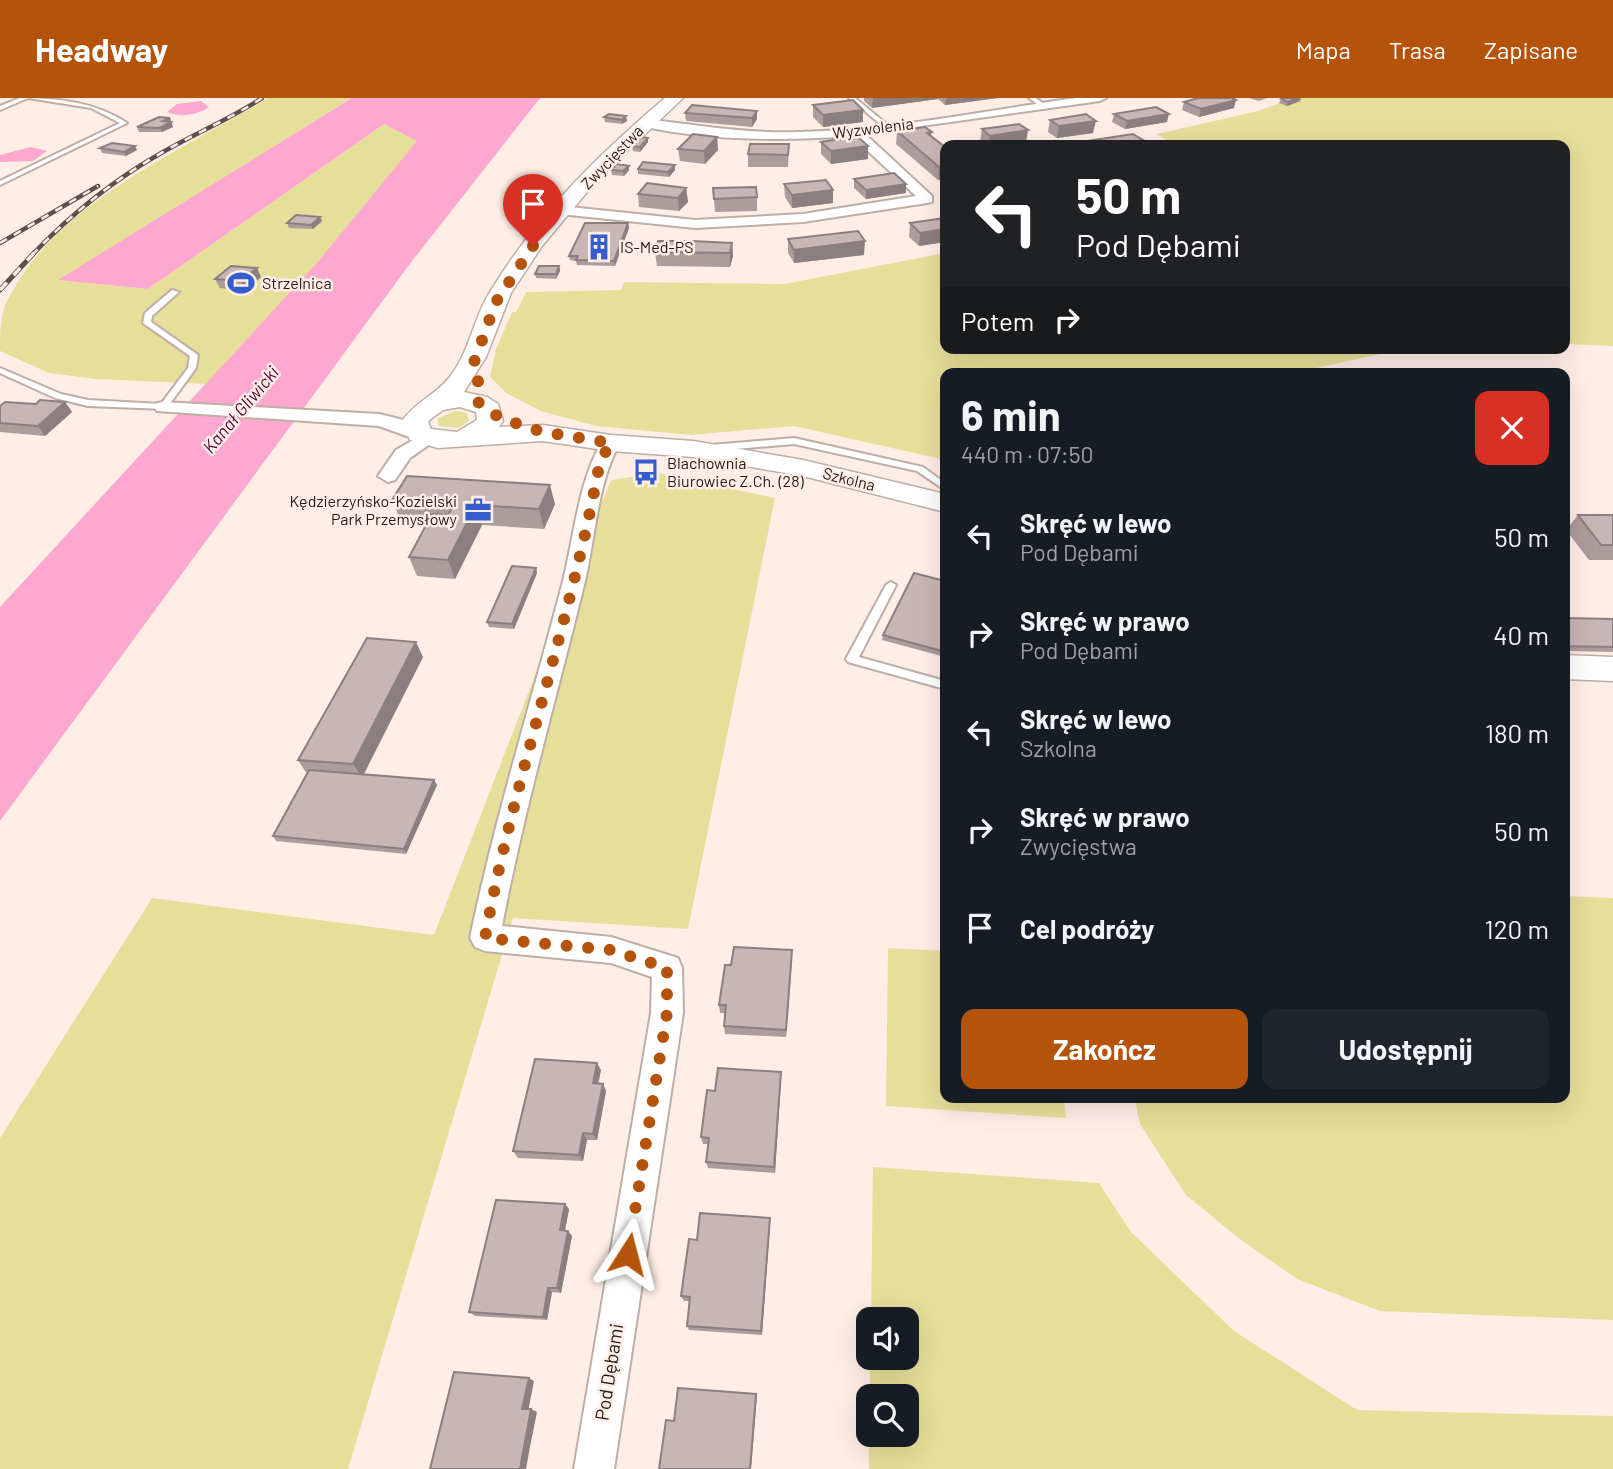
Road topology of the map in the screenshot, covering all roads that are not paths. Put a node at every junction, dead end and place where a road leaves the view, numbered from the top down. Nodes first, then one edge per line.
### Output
1 (27, 98) edge
2 (675, 98) edge
3 (852, 98) edge
4 (1032, 98) edge
5 (1100, 98) edge
6 (1043, 106) junction
7 (0, 108) edge
8 (645, 123) junction
9 (887, 127) junction
10 (855, 132) junction
11 (0, 183) edge
12 (561, 210) junction
13 (175, 292) dead end
14 (473, 365) junction
15 (0, 370) edge
16 (433, 406) junction
17 (484, 406) junction
18 (167, 408) junction
19 (379, 419) junction
20 (543, 432) junction
21 (423, 436) junction
22 (470, 436) junction
23 (611, 443) junction
24 (693, 449) junction
25 (388, 476) dead end
26 (940, 483) edge
27 (940, 502) edge
28 (891, 585) dead end
29 (1570, 667) edge
30 (1613, 669) edge
31 (940, 684) edge
32 (594, 1469) edge

1 - 7 lane
1 - 11 lane
2 - 8 street, Zwycięstwa
3 - 9 lane
4 - 6 lane
5 - 6 street, Wyzwolenia
6 - 9 street, Wyzwolenia
8 - 10 street, Wyzwolenia
8 - 12 street, Zwycięstwa
9 - 10 street, Wyzwolenia
10 - 12 street
12 - 14 street, Zwycięstwa
13 - 18 lane
14 - 16 street, Zwycięstwa
14 - 17 street, Zwycięstwa
15 - 18 lane
16 - 17 street
16 - 19 street
16 - 21 street
17 - 20 street, Szkolna
17 - 22 street
18 - 19 street
19 - 21 street
20 - 22 street, Szkolna
20 - 23 street, Szkolna
21 - 22 street, Szkolna
21 - 25 street
23 - 24 street, Szkolna
23 - 32 street, Pod Dębami
24 - 26 lane
24 - 27 street, Szkolna
28 - 31 lane
29 - 30 street

